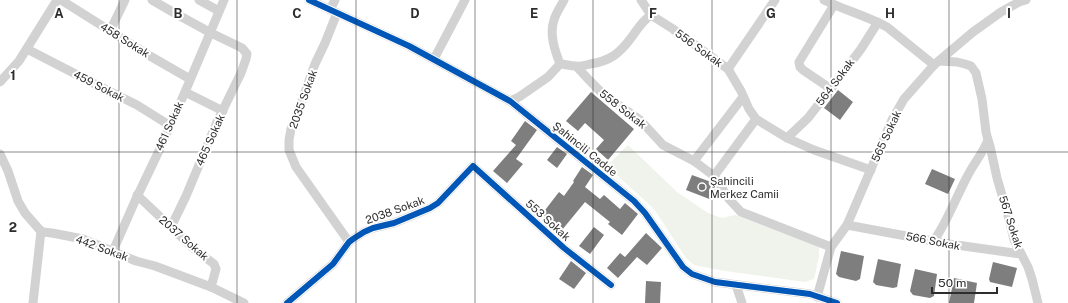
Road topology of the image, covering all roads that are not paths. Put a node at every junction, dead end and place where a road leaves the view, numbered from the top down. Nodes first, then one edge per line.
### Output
1 (57, 0) edge
2 (61, 0) edge
3 (125, 0) edge
4 (152, 0) edge
5 (199, 0) edge
6 (224, 0) edge
7 (309, 0) edge
8 (335, 0) edge
9 (465, 0) edge
10 (564, 0) edge
11 (641, 0) edge
12 (775, 0) edge
13 (824, 0) edge
14 (1026, 0) edge
15 (834, 5) junction
16 (219, 11) junction
17 (334, 11) junction
18 (651, 15) junction
19 (878, 22) junction
20 (110, 31) junction
21 (211, 33) junction
22 (27, 49) junction
23 (434, 59) junction
24 (937, 63) junction
25 (560, 64) junction
26 (577, 66) junction
27 (728, 70) junction
28 (190, 79) junction
29 (0, 82) edge
30 (831, 89) junction
31 (184, 92) junction
32 (743, 96) junction
33 (510, 101) junction
34 (223, 111) junction
35 (756, 119) junction
36 (169, 125) junction
37 (787, 138) junction
38 (988, 140) junction
39 (0, 154) edge
40 (694, 162) junction
41 (473, 166) joint
42 (871, 170) junction
43 (714, 176) junction
44 (137, 195) junction
45 (847, 225) junction
46 (171, 227) junction
47 (41, 231) junction
48 (349, 242) junction
49 (933, 242) junction
50 (831, 247) junction
51 (113, 251) junction
52 (1021, 254) junction
53 (611, 285) dead end
54 (736, 285) junction
55 (210, 287) junction
56 (817, 297) junction
57 (33, 303) edge
58 (244, 303) edge
59 (287, 303) edge
60 (742, 303) edge
61 (837, 303) edge
62 (1038, 303) edge

1 - 22 street
2 - 20 street, 458 Sokak
3 - 20 street
4 - 21 street
5 - 16 street
6 - 16 street, 461 Sokak
7 - 17 street, Şahincili Cadde
8 - 17 street, 2035 Sokak
9 - 23 street
10 - 25 street
11 - 18 street, 556 Sokak
12 - 27 street
13 - 15 street
14 - 24 street, 565 Sokak
15 - 19 street
15 - 30 street
16 - 21 street, 461 Sokak
17 - 23 street, Şahincili Cadde
17 - 48 street, 2035 Sokak
18 - 26 street
18 - 27 street, 556 Sokak
19 - 24 street
19 - 30 street, 564 Sokak
20 - 28 street, 458 Sokak
21 - 28 street, 461 Sokak
21 - 34 street, 465 Sokak
22 - 29 street
22 - 36 street, 459 Sokak
23 - 33 street, Şahincili Cadde
24 - 38 street, 567 Sokak
24 - 42 street, 565 Sokak
25 - 26 street
25 - 33 street
26 - 40 street, 558 Sokak
27 - 32 street, 556 Sokak
28 - 31 street, 461 Sokak
30 - 37 street, 564 Sokak
31 - 34 street
31 - 36 street, 461 Sokak
32 - 35 street, 556 Sokak
32 - 40 street
33 - 54 street, Şahincili Cadde
34 - 46 street, 465 Sokak
35 - 37 street, 556 Sokak
35 - 43 street
36 - 44 street, 461 Sokak
37 - 42 street, 556 Sokak
38 - 49 street
38 - 52 street, 567 Sokak
39 - 47 street
40 - 43 street, 558 Sokak
41 - 48 street, 2038 Sokak
41 - 53 street, 553 Sokak
42 - 45 street, 565 Sokak
43 - 50 street, 558 Sokak
44 - 46 street, 2037 Sokak
44 - 51 street, 461 Sokak
45 - 49 street, 566 Sokak
45 - 50 street, 565 Sokak
46 - 55 street, 2037 Sokak
47 - 51 street, 442 Sokak
47 - 57 street
48 - 59 street, 2038 Sokak
49 - 52 street, 566 Sokak
50 - 56 street, 565 Sokak
51 - 55 street, 442 Sokak
52 - 62 street, 567 Sokak
54 - 56 street, Şahincili Cadde
54 - 60 street
55 - 58 street, 442 Sokak
56 - 61 street, Şahincili Cadde

